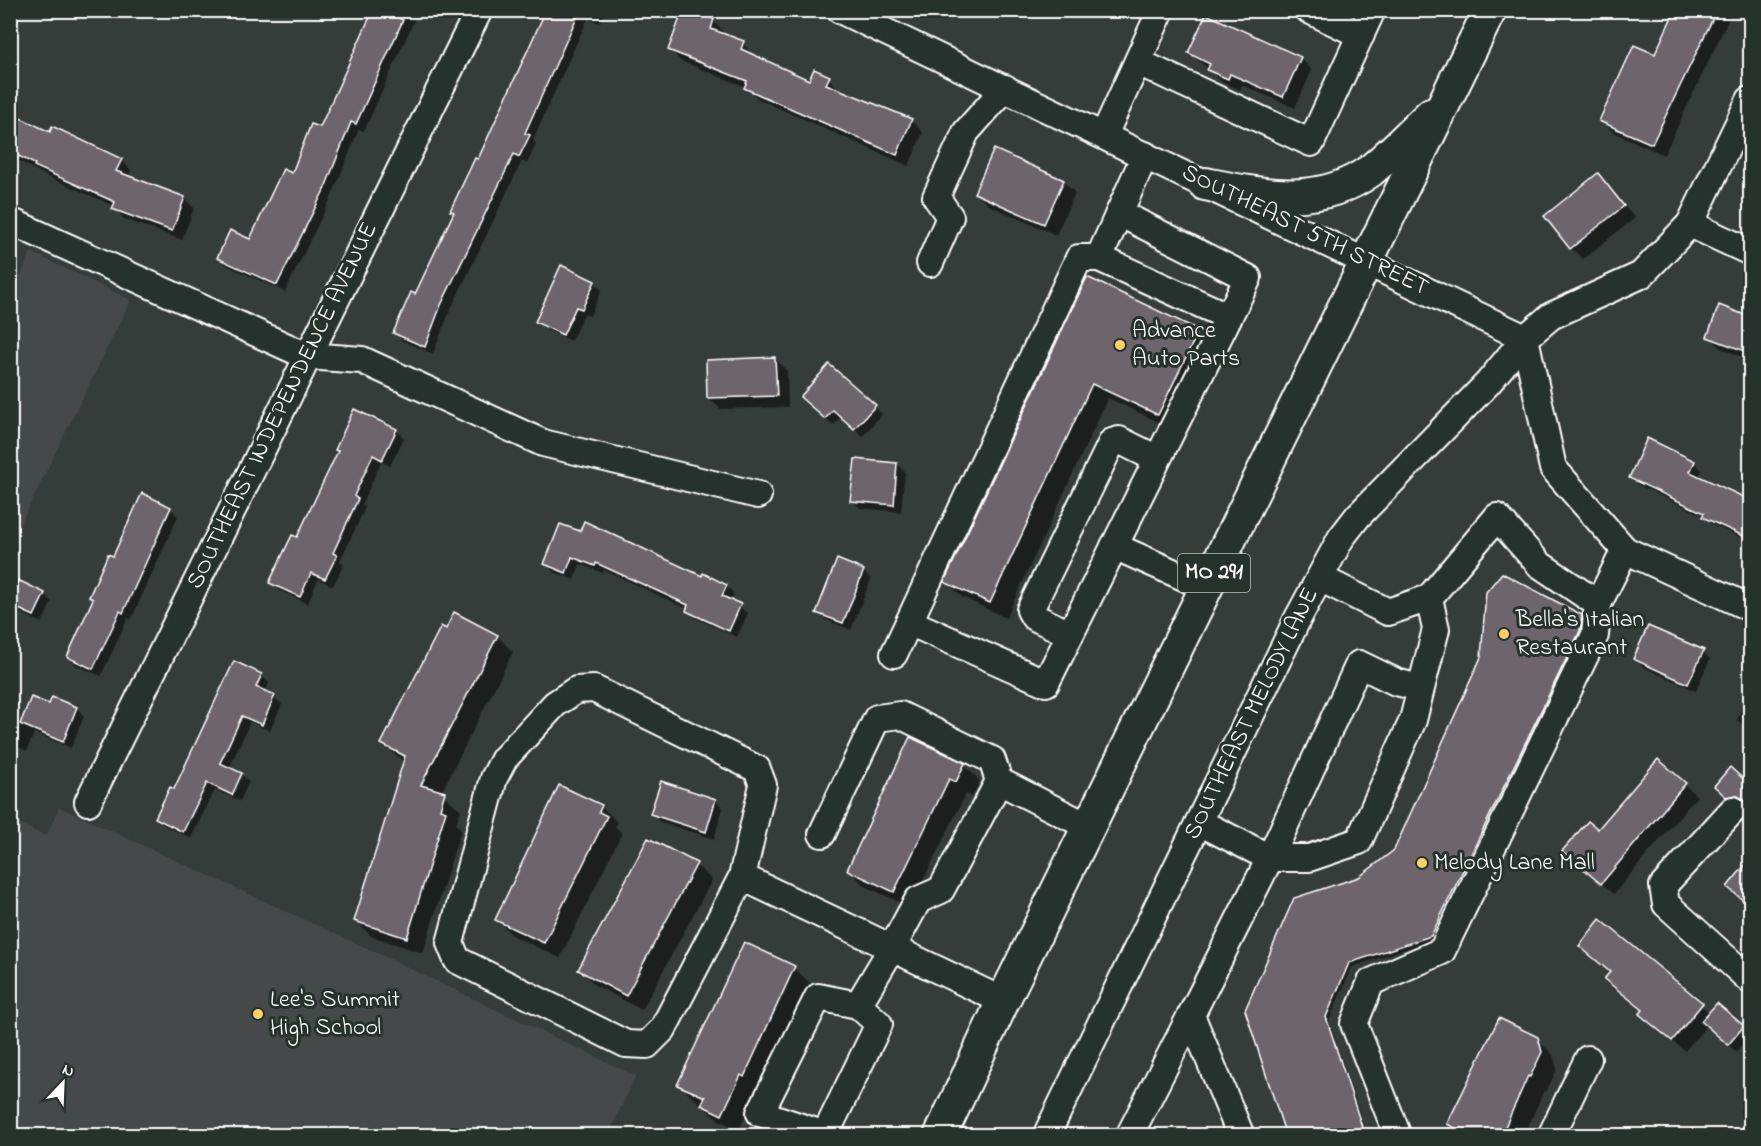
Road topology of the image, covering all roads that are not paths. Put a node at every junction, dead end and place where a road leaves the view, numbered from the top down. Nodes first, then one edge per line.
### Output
1 (479, 10) edge
2 (840, 10) edge
3 (1161, 10) edge
4 (1309, 10) edge
5 (1372, 10) edge
6 (1490, 10) edge
7 (1361, 35) junction
8 (1138, 62) junction
9 (1005, 88) junction
10 (1750, 100) edge
11 (1445, 102) junction
12 (1104, 135) junction
13 (1145, 155) junction
14 (1205, 184) junction
15 (1119, 213) junction
16 (10, 222) edge
17 (1690, 224) junction
18 (1750, 252) edge
19 (1099, 258) junction
20 (1367, 260) junction
21 (930, 263) dead end
22 (1229, 317) junction
23 (1526, 338) junction
24 (307, 356) junction
25 (1157, 459) junction
26 (758, 495) dead end
27 (1114, 546) junction
28 (1625, 550) junction
29 (1320, 578) junction
30 (1206, 587) junction
31 (1429, 598) junction
32 (1598, 604) junction
33 (1750, 608) edge
34 (909, 622) junction
35 (1070, 634) junction
36 (894, 654) dead end
37 (1420, 688) junction
38 (999, 781) junction
39 (88, 802) dead end
40 (1732, 810) dead end
41 (1198, 822) junction
42 (1089, 826) junction
43 (822, 834) dead end
44 (1270, 858) junction
45 (742, 877) junction
46 (892, 948) junction
47 (1750, 980) edge
48 (1003, 1001) junction
49 (858, 1005) junction
50 (1191, 1015) junction
51 (1588, 1059) dead end
52 (940, 1136) edge
53 (1046, 1136) edge
54 (1129, 1136) edge
55 (1241, 1136) edge
56 (1394, 1136) edge
57 (1551, 1136) edge

1 - 24 street, SOUTHEAST INDEPENDENCE AVENUE
2 - 9 street, SOUTHEAST 5TH STREET
3 - 8 street
4 - 7 street
5 - 7 street
6 - 11 main road, MO 291
7 - 8 street
8 - 12 street
9 - 12 street, SOUTHEAST 5TH STREET
9 - 21 street
10 - 17 street
11 - 14 main road
11 - 20 main road, MO 291
12 - 13 street, SOUTHEAST 5TH STREET
13 - 14 street, SOUTHEAST 5TH STREET
13 - 15 street
14 - 20 street, SOUTHEAST 5TH STREET
15 - 19 street
15 - 22 street
16 - 24 street
17 - 18 street
17 - 23 street
19 - 22 street
19 - 34 street
20 - 23 street, SOUTHEAST 5TH STREET
20 - 30 main road, MO 291
22 - 25 street
23 - 28 street
23 - 29 street, SOUTHEAST MELODY LANE
24 - 26 street
24 - 39 street, SOUTHEAST INDEPENDENCE AVENUE
25 - 27 street
25 - 35 street
27 - 30 street
27 - 35 street
28 - 32 street
28 - 33 street
29 - 31 street
29 - 41 street, SOUTHEAST MELODY LANE
30 - 42 main road, MO 291
31 - 32 street
31 - 37 street
32 - 56 street
34 - 35 street
34 - 36 street
37 - 44 street
37 - 44 street
38 - 42 street
38 - 43 street
38 - 46 street
40 - 47 street
41 - 44 street
41 - 53 street, SOUTHEAST MELODY LANE
42 - 48 main road, MO 291
44 - 50 street
45 - 45 street
45 - 46 street
46 - 48 street
46 - 49 street
48 - 52 main road, MO 291
49 - 49 street
50 - 54 street
50 - 55 street
51 - 57 street

